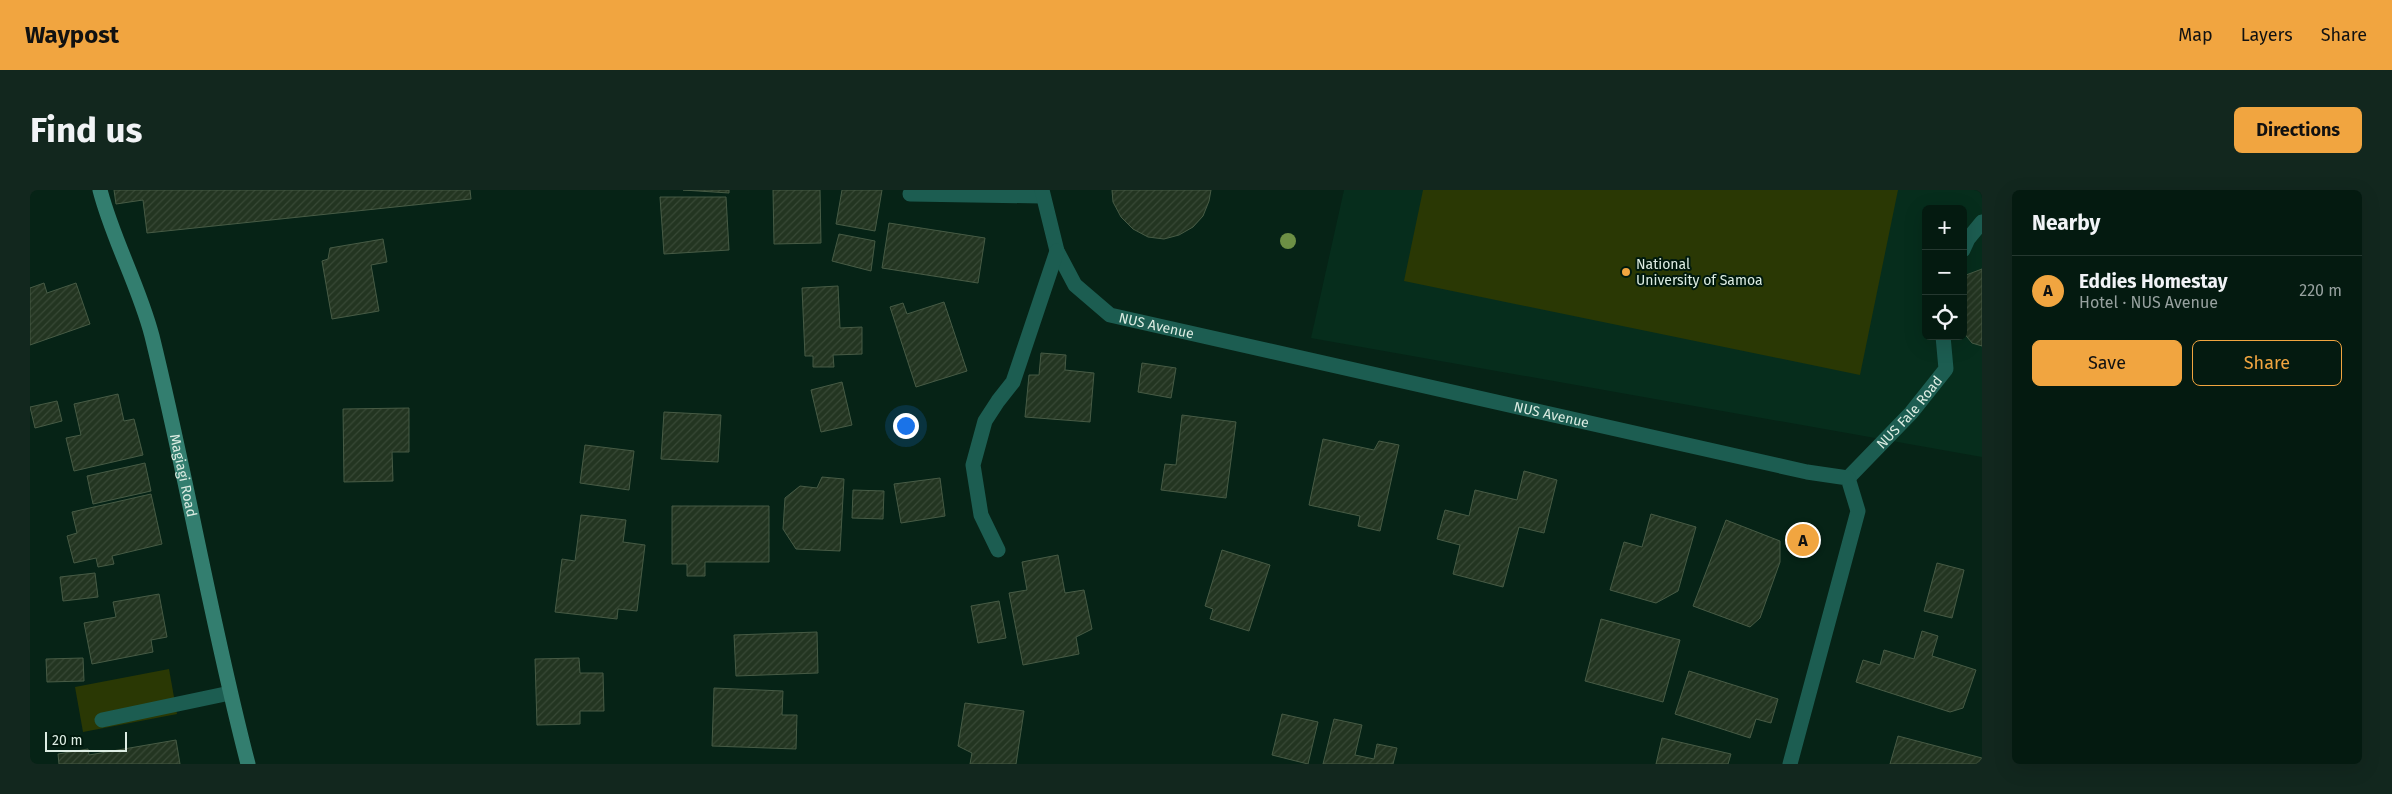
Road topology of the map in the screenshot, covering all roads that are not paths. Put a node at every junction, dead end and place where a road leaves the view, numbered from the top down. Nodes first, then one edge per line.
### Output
1 (100, 190) edge
2 (1042, 193) edge
3 (910, 194) dead end
4 (1982, 222) edge
5 (1967, 241) edge
6 (1057, 251) junction
7 (1943, 340) edge
8 (1848, 478) junction
9 (998, 550) dead end
10 (230, 693) junction
11 (102, 720) dead end
12 (248, 764) edge
13 (1790, 764) edge

1 - 10 street, Magiagi Road
2 - 3 street
2 - 6 street, NUS Avenue
4 - 5 street
6 - 8 street, NUS Avenue
6 - 9 street
7 - 8 street, NUS Fale Road
8 - 13 street
10 - 11 street
10 - 12 street, Magiagi Road

